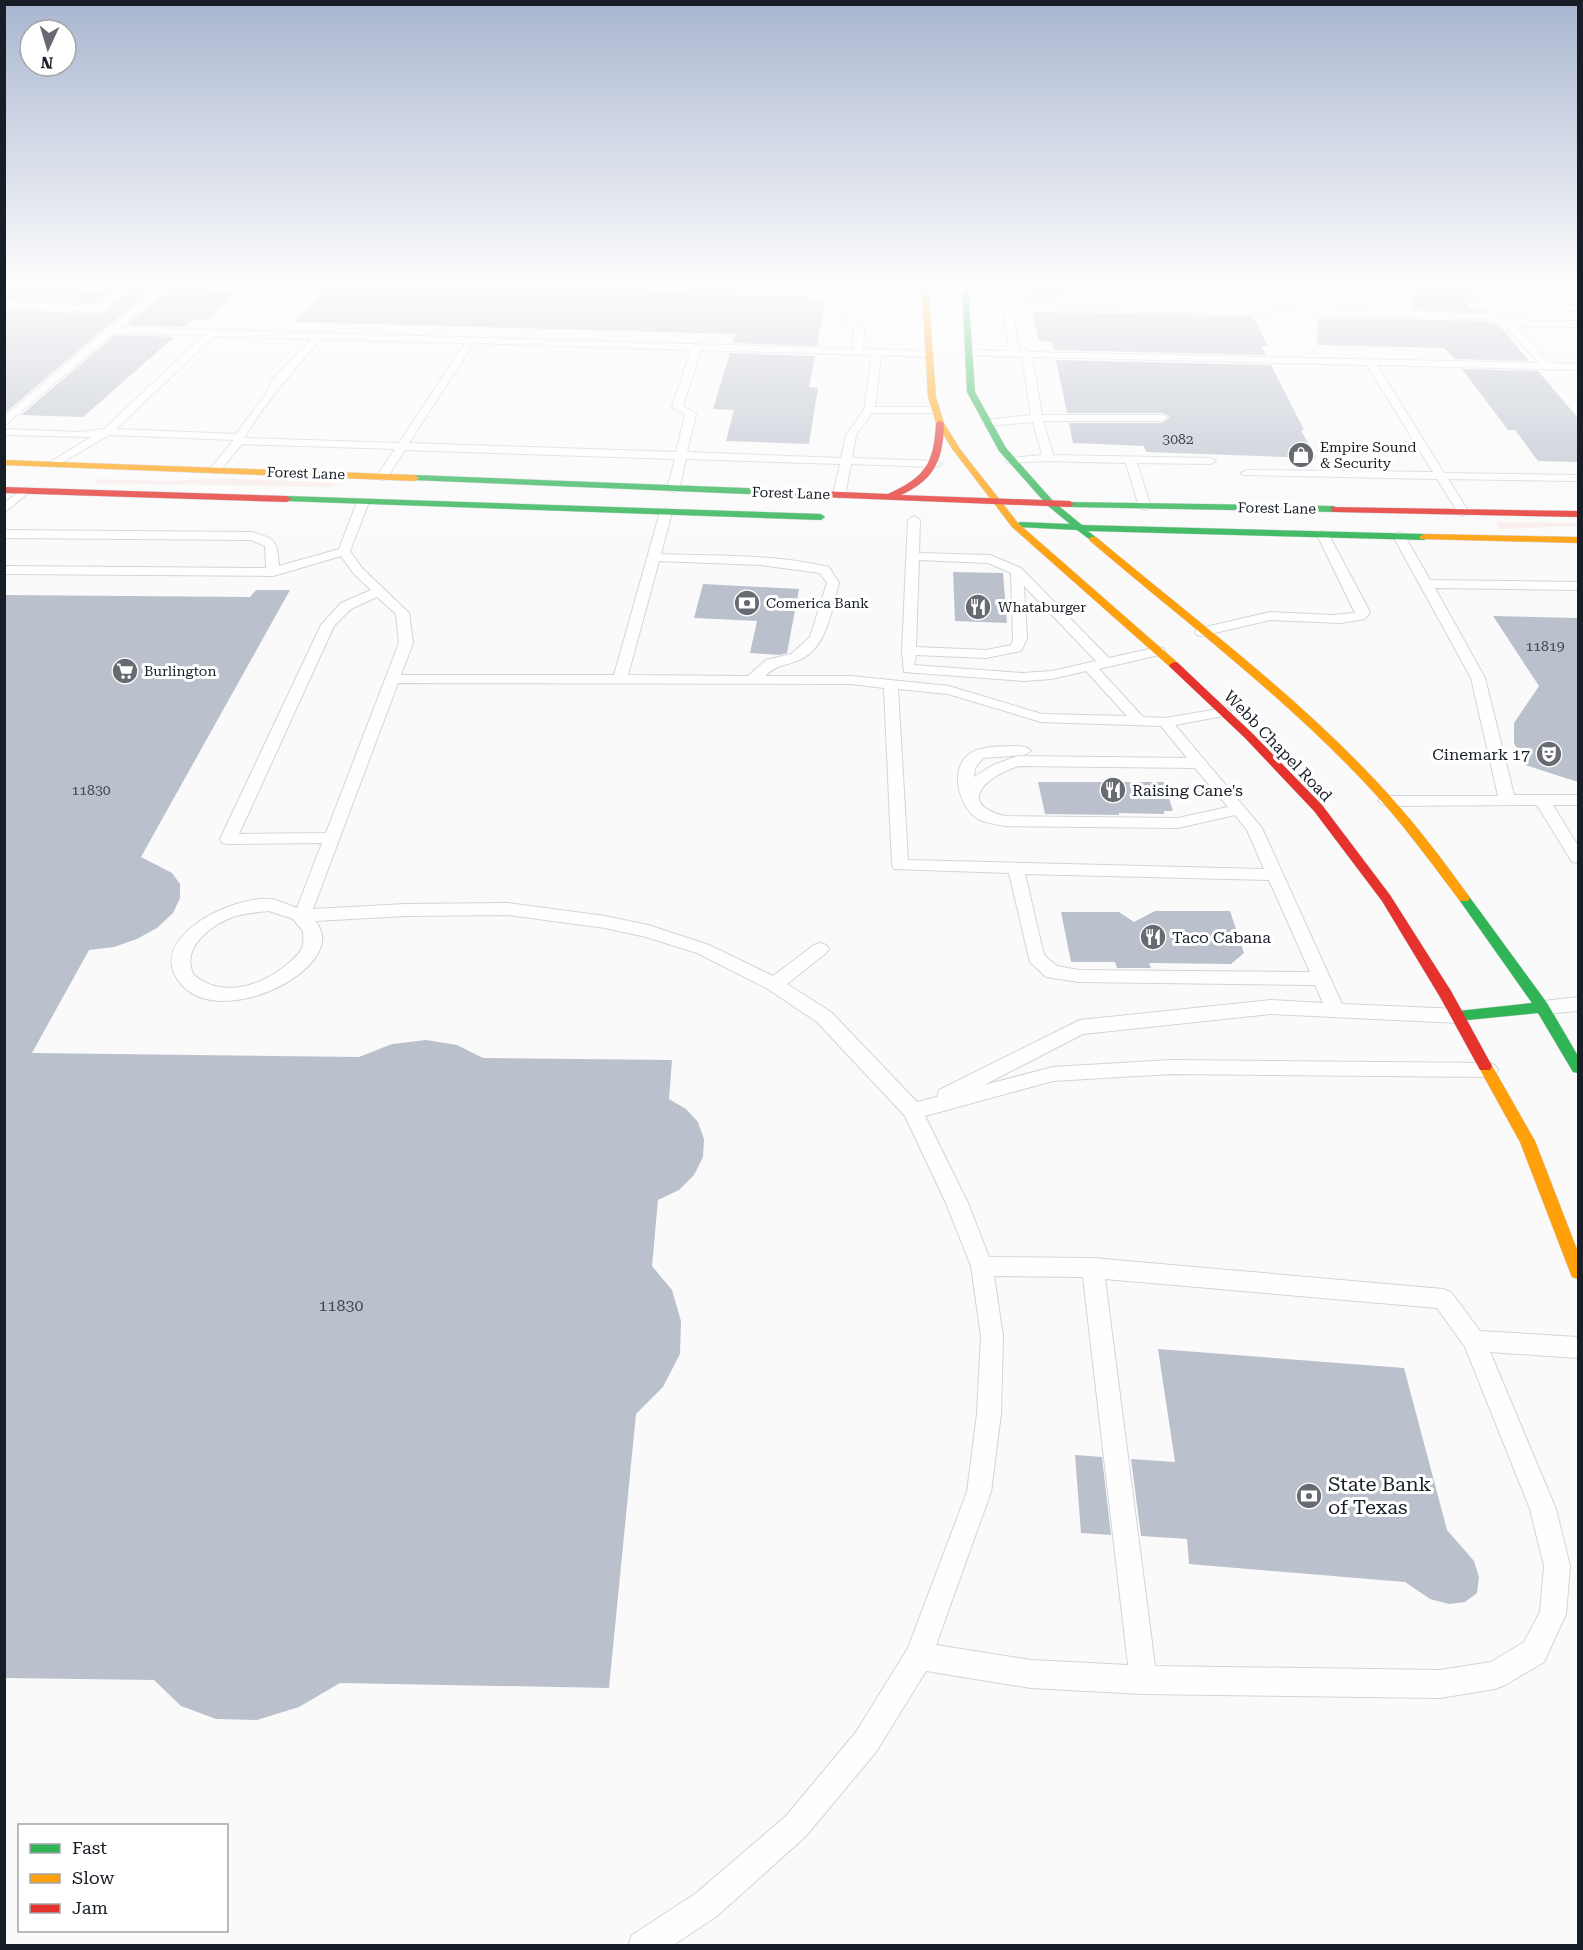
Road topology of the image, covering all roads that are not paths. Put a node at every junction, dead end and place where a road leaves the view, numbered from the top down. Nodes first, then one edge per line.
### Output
1 (57, 378) edge
2 (164, 378) edge
3 (280, 378) edge
4 (447, 378) edge
5 (687, 378) edge
6 (873, 378) edge
7 (931, 378) edge
8 (966, 378) edge
9 (1030, 378) edge
10 (1380, 378) edge
11 (869, 410) junction
12 (938, 417) junction
13 (1036, 418) junction
14 (1163, 418) dead end
15 (4, 423) edge
16 (987, 423) junction
17 (4, 432) edge
18 (107, 432) junction
19 (239, 439) junction
20 (402, 447) junction
21 (681, 456) junction
22 (1048, 458) junction
23 (1130, 459) junction
24 (1012, 461) junction
25 (1209, 461) dead end
26 (4, 462) edge
27 (846, 462) junction
28 (56, 463) junction
29 (936, 464) junction
30 (215, 470) junction
31 (1247, 473) dead end
32 (1441, 476) junction
33 (382, 477) junction
34 (1578, 478) edge
35 (673, 489) junction
36 (4, 490) edge
37 (24, 491) junction
38 (839, 495) junction
39 (888, 497) junction
40 (996, 501) junction
41 (363, 502) junction
42 (1051, 504) junction
43 (1145, 507) junction
44 (4, 510) edge
45 (666, 512) junction
46 (1463, 512) junction
47 (1578, 514) edge
48 (832, 518) dead end
49 (913, 520) dead end
50 (993, 523) dead end
51 (1016, 525) junction
52 (1078, 528) junction
53 (4, 534) edge
54 (1323, 535) junction
55 (1399, 536) junction
56 (1578, 540) edge
57 (344, 551) junction
58 (913, 556) junction
59 (654, 557) junction
60 (4, 570) edge
61 (1017, 571) junction
62 (273, 572) junction
63 (1426, 584) junction
64 (1578, 586) edge
65 (379, 591) junction
66 (1202, 632) junction
67 (909, 651) junction
68 (1158, 651) junction
69 (1106, 662) junction
70 (1089, 666) junction
71 (909, 669) junction
72 (393, 679) junction
73 (620, 680) junction
74 (751, 680) junction
75 (891, 684) junction
76 (908, 686) junction
77 (1224, 712) junction
78 (1139, 721) junction
79 (1165, 722) junction
80 (1195, 758) junction
81 (969, 796) junction
82 (1507, 799) junction
83 (1541, 799) junction
84 (1578, 800) edge
85 (1386, 801) junction
86 (1239, 809) junction
87 (333, 838) junction
88 (1578, 858) edge
89 (1016, 869) junction
90 (1275, 875) junction
91 (302, 916) junction
92 (820, 949) dead end
93 (1322, 979) junction
94 (774, 984) junction
95 (1578, 1004) edge
96 (1542, 1007) junction
97 (1336, 1011) junction
98 (1458, 1016) junction
99 (1578, 1068) edge
100 (1488, 1070) junction
101 (913, 1111) junction
102 (982, 1266) junction
103 (1094, 1268) junction
104 (1578, 1272) edge
105 (1474, 1341) junction
106 (1578, 1347) edge
107 (920, 1656) junction
108 (1143, 1680) junction
109 (644, 1946) edge

1 - 15 lane
2 - 18 lane
3 - 19 lane
4 - 20 lane
5 - 21 lane
6 - 11 lane
7 - 12 main road, Webb Chapel Road
8 - 16 main road, Webb Chapel Road
9 - 13 lane
10 - 32 lane
11 - 12 lane
11 - 27 lane
12 - 29 main road
12 - 40 main road, Webb Chapel Road
13 - 14 lane
13 - 16 lane
13 - 22 lane
16 - 24 main road, Webb Chapel Road
17 - 18 lane
18 - 19 lane
18 - 28 lane
19 - 20 lane
19 - 30 lane
20 - 21 lane
20 - 33 lane
21 - 27 lane
21 - 35 lane
22 - 23 lane
22 - 24 lane
23 - 25 lane
23 - 43 lane
24 - 42 main road, Webb Chapel Road
26 - 28 main road, Forest Lane
27 - 29 lane
27 - 38 lane
28 - 30 main road, Forest Lane
28 - 37 main road
29 - 39 main road
30 - 33 main road, Forest Lane
31 - 32 lane
32 - 34 lane
32 - 46 lane
33 - 35 main road, Forest Lane
33 - 41 main road
35 - 38 main road, Forest Lane
35 - 45 main road
36 - 37 main road, Forest Lane
37 - 41 main road, Forest Lane
37 - 44 lane
38 - 39 main road, Forest Lane
39 - 40 main road, Forest Lane
40 - 42 main road, Forest Lane
40 - 51 main road, Webb Chapel Road
41 - 45 main road, Forest Lane
41 - 57 lane
42 - 43 main road, Forest Lane
42 - 52 main road, Webb Chapel Road
43 - 46 main road, Forest Lane
45 - 48 main road, Forest Lane
45 - 59 lane
46 - 47 main road, Forest Lane
49 - 58 lane
50 - 51 main road, Forest Lane
51 - 52 main road, Forest Lane
51 - 68 main road, Webb Chapel Road
52 - 54 main road, Forest Lane
52 - 66 main road, Webb Chapel Road
53 - 62 lane
54 - 55 main road, Forest Lane
54 - 66 lane
55 - 56 main road, Forest Lane
55 - 63 lane
57 - 62 lane
57 - 65 lane
58 - 61 lane
58 - 67 lane
59 - 73 lane
59 - 74 lane
60 - 62 lane
61 - 67 lane
61 - 69 lane
63 - 64 lane
63 - 82 lane
65 - 72 lane
65 - 87 lane
66 - 85 main road, Webb Chapel Road
67 - 71 lane
68 - 69 lane
68 - 77 main road, Webb Chapel Road
69 - 70 lane
70 - 71 lane
70 - 78 lane
71 - 76 lane
72 - 73 lane
72 - 87 lane
73 - 74 lane
74 - 75 lane
75 - 76 lane
75 - 89 lane
76 - 78 lane
77 - 79 lane
77 - 98 main road, Webb Chapel Road
78 - 79 lane
79 - 80 lane
80 - 81 lane
80 - 81 lane
80 - 86 lane
81 - 86 lane
82 - 83 lane
82 - 85 lane
83 - 84 lane
83 - 88 lane
85 - 96 main road, Webb Chapel Road
86 - 90 lane
87 - 91 lane
89 - 90 lane
89 - 93 lane
90 - 93 lane
91 - 91 lane
91 - 94 lane
92 - 94 lane
93 - 97 lane
94 - 101 lane
95 - 96 lane
96 - 98 main road
96 - 99 main road, Webb Chapel Road
97 - 98 lane
97 - 101 lane
98 - 100 main road, Webb Chapel Road
100 - 101 lane
100 - 104 main road, Webb Chapel Road
101 - 102 lane
102 - 103 lane
102 - 107 lane
103 - 105 lane
103 - 108 lane
105 - 106 lane
105 - 108 lane
107 - 108 lane
107 - 109 lane

